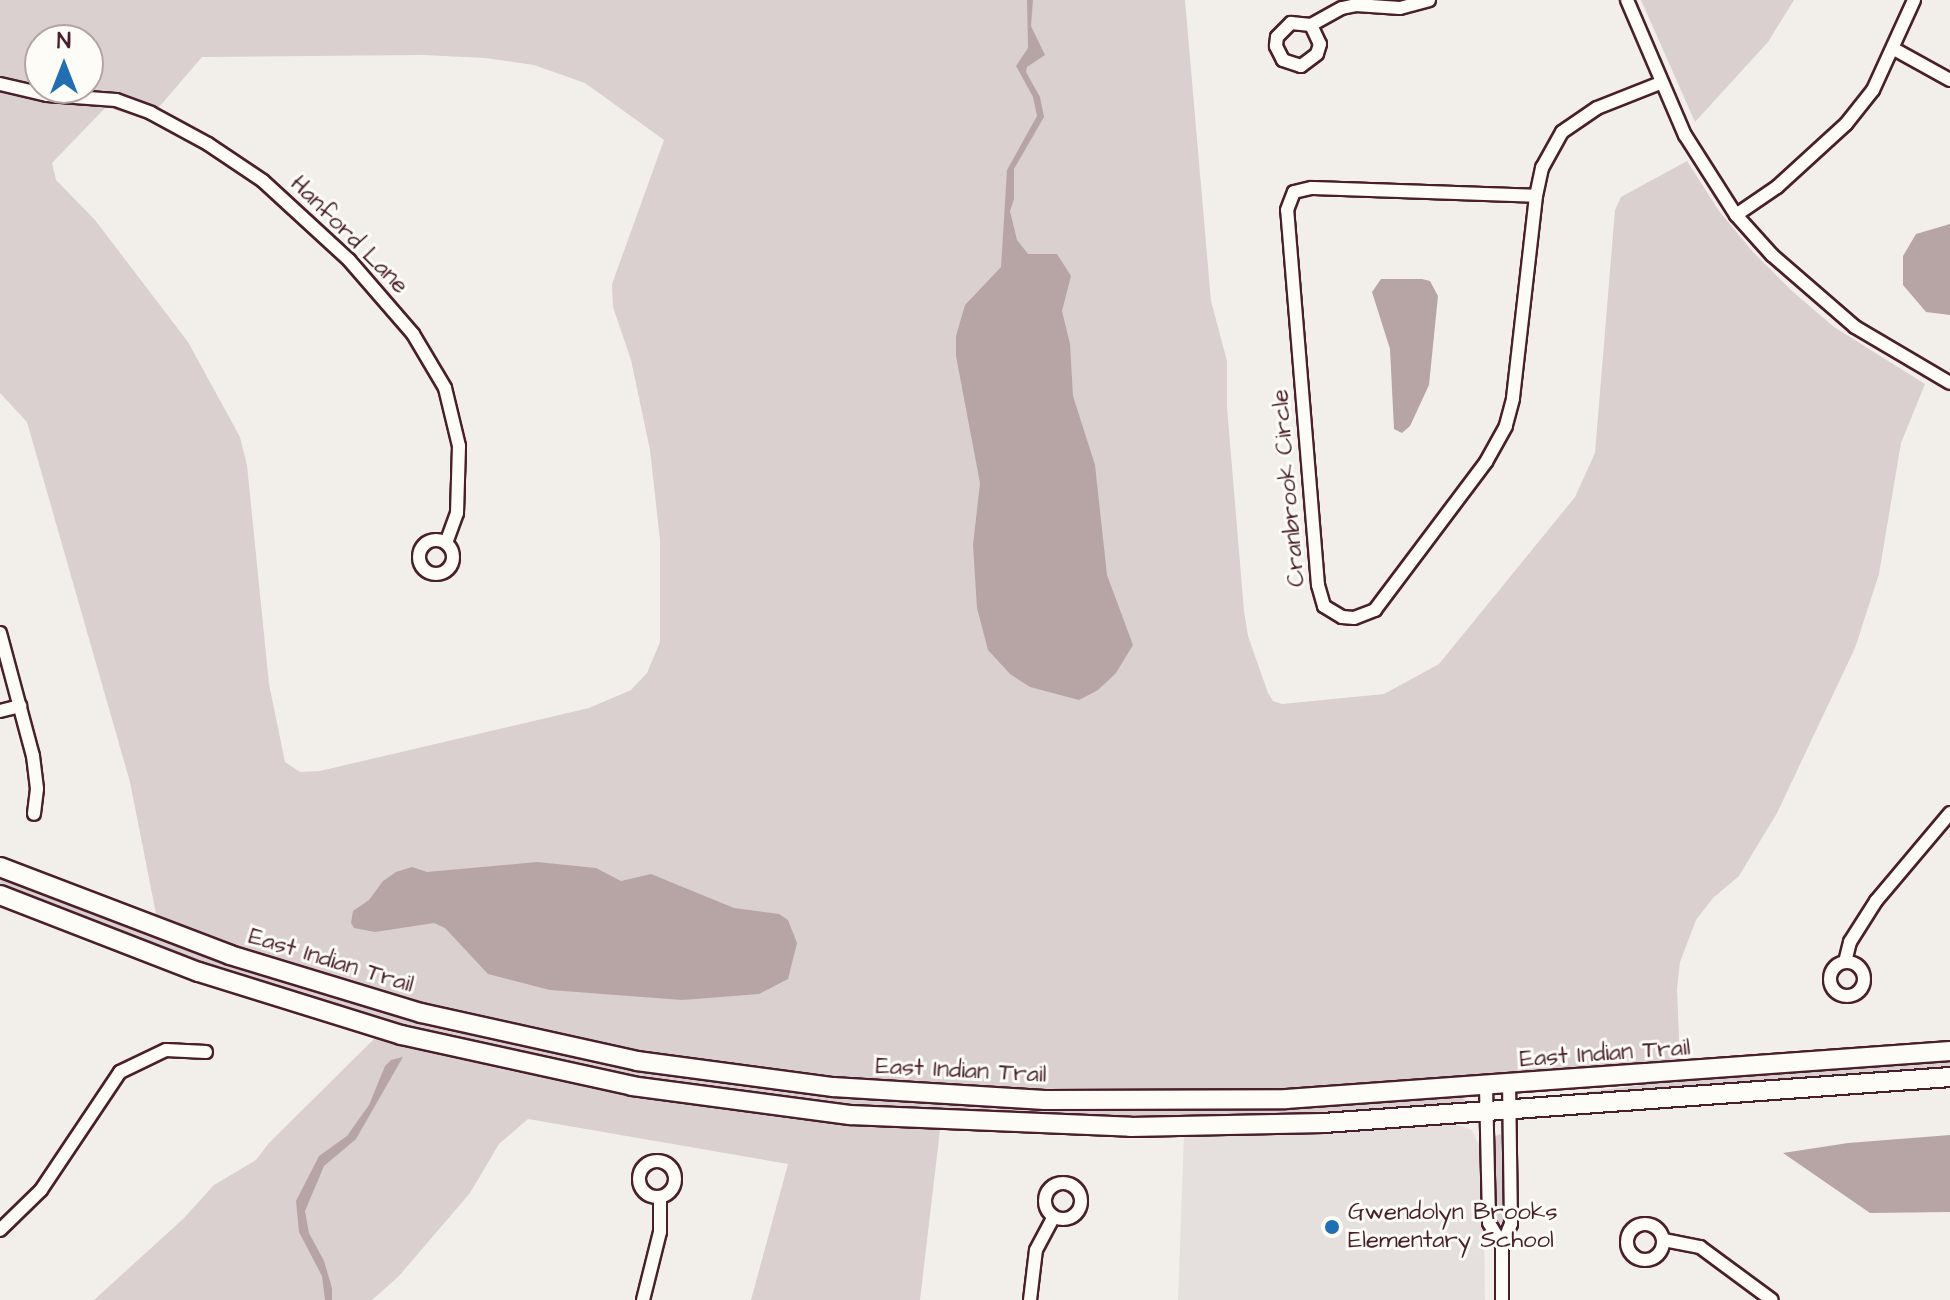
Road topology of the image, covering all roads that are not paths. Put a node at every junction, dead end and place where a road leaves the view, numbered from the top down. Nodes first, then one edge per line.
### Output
1 (1429, 0) edge
2 (1627, 0) edge
3 (1914, 0) edge
4 (1311, 25) dead end
5 (1894, 49) junction
6 (1950, 80) edge
7 (1660, 83) junction
8 (0, 84) edge
9 (1536, 196) junction
10 (1736, 215) junction
11 (1950, 383) edge
12 (446, 543) dead end
13 (0, 633) edge
14 (5, 671) edge
15 (20, 706) junction
16 (0, 711) edge
17 (34, 814) dead end
18 (1948, 821) edge
19 (0, 867) edge
20 (0, 895) edge
21 (1845, 962) dead end
22 (1950, 1051) edge
23 (206, 1052) dead end
24 (1950, 1077) edge
25 (1509, 1085) junction
26 (1486, 1087) junction
27 (1510, 1111) junction
28 (1487, 1113) junction
29 (660, 1197) dead end
30 (1053, 1218) dead end
31 (0, 1229) edge
32 (1664, 1240) dead end
33 (1502, 1245) junction
34 (1768, 1299) edge
35 (643, 1300) edge
36 (1030, 1300) edge
37 (1502, 1300) edge

1 - 4 street
2 - 7 street
3 - 5 street
5 - 6 street
5 - 10 street
7 - 9 street, Cranbrook Circle
7 - 10 street
8 - 12 street, Hanford Lane
9 - 9 street, Cranbrook Circle
10 - 11 street
13 - 14 street
14 - 15 street
15 - 16 street
15 - 17 street
18 - 21 street
19 - 26 main road, East Indian Trail
20 - 28 main road, East Indian Trail
22 - 25 main road, East Indian Trail
23 - 31 street
24 - 27 main road, East Indian Trail
25 - 26 main road, East Indian Trail
25 - 27 street
26 - 28 street
27 - 28 main road, East Indian Trail
27 - 33 street
28 - 33 street
29 - 35 street
30 - 36 street
32 - 34 street
33 - 37 street

